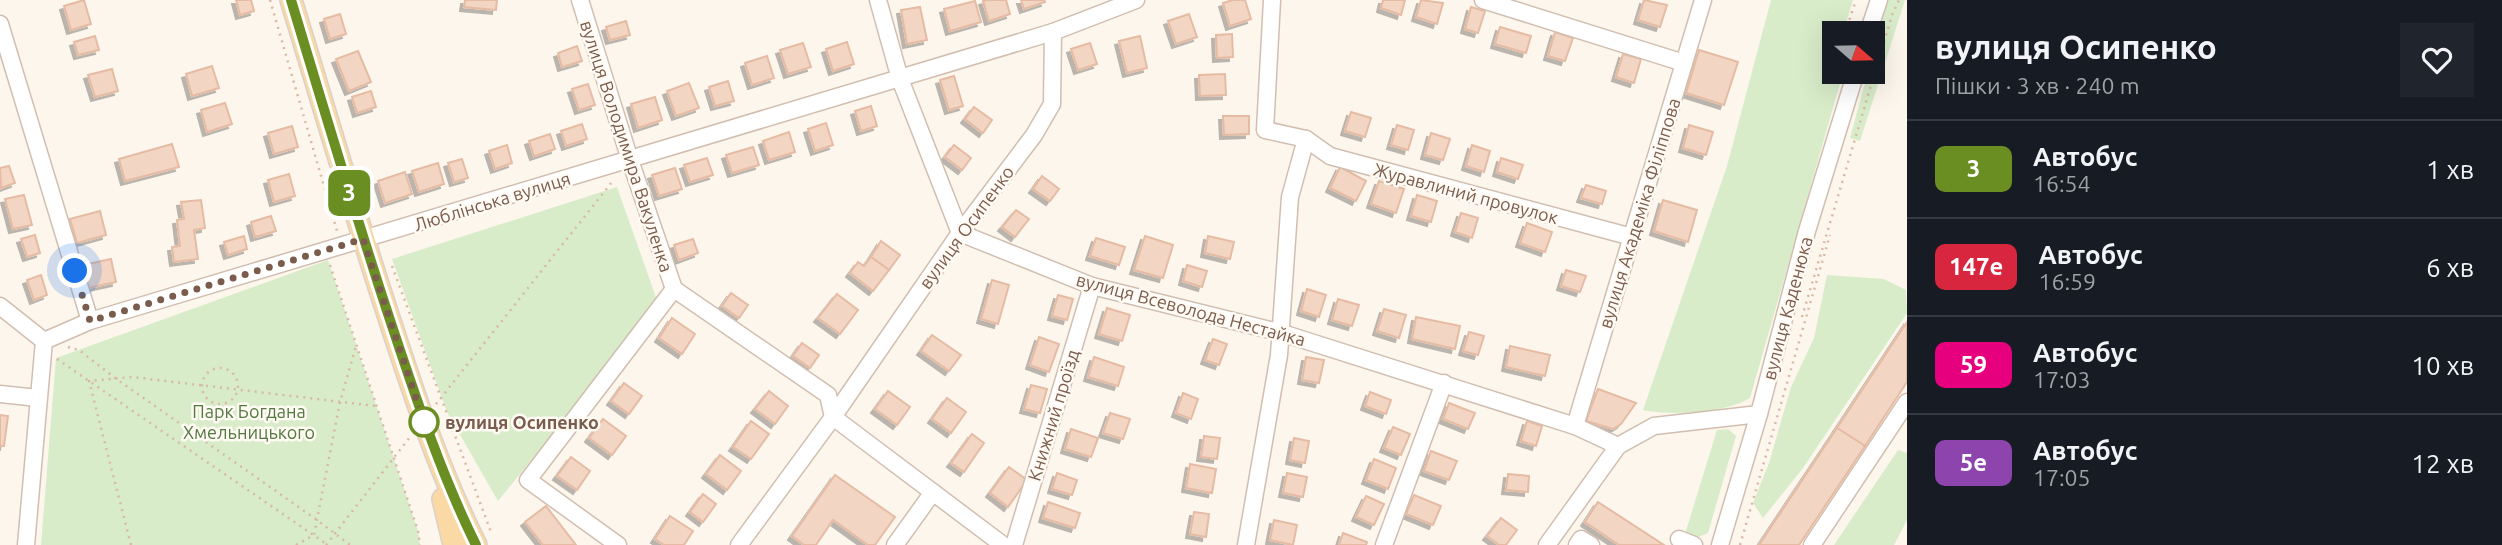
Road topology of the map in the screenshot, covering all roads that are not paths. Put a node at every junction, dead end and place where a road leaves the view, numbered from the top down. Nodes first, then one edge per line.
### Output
1 (291, 0) edge
2 (580, 0) edge
3 (878, 0) edge
4 (1136, 0) edge
5 (1272, 0) edge
6 (1483, 0) edge
7 (1703, 0) edge
8 (1879, 0) edge
9 (1872, 21) edge
10 (0, 24) edge
11 (1053, 33) junction
12 (1684, 63) junction
13 (900, 79) junction
14 (1852, 84) edge
15 (1306, 139) junction
16 (629, 160) junction
17 (960, 233) junction
18 (1632, 237) junction
19 (363, 239) junction
20 (1092, 286) junction
21 (674, 289) junction
22 (0, 306) edge
23 (90, 321) junction
24 (1282, 333) junction
25 (44, 341) junction
26 (1444, 383) junction
27 (0, 394) edge
28 (38, 398) junction
29 (1907, 402) edge
30 (1759, 414) junction
31 (833, 417) junction
32 (425, 426) junction
33 (1575, 426) junction
34 (1618, 446) junction
35 (933, 492) junction
36 (484, 539) edge
37 (26, 545) edge
38 (454, 545) edge
39 (618, 545) edge
40 (739, 545) edge
41 (895, 545) edge
42 (1003, 545) edge
43 (1014, 545) edge
44 (1246, 545) edge
45 (1384, 545) edge
46 (1547, 545) edge
47 (1577, 545) edge
48 (1591, 545) edge
49 (1720, 545) edge
50 (1812, 545) edge

1 - 19 main road
2 - 16 street, вулиця Володимира Вакуленка
3 - 13 street
4 - 11 street, Люблінська вулиця
5 - 15 street, Журавлиний провулок
6 - 12 street
7 - 12 street, вулиця Академіка Філіппова
8 - 9 street
10 - 23 street
11 - 13 street, Люблінська вулиця
11 - 17 street, вулиця Осипенко
12 - 18 street, вулиця Академіка Філіппова
13 - 16 street, Люблінська вулиця
13 - 17 street
14 - 30 street, вулиця Каденюка
15 - 18 street, Журавлиний провулок
15 - 24 street
16 - 19 street, Люблінська вулиця
16 - 21 street, вулиця Володимира Вакуленка
17 - 20 street, вулиця Всеволода Нестайка
17 - 31 street, вулиця Осипенко
18 - 33 street, вулиця Академіка Філіппова
19 - 23 street, Люблінська вулиця
19 - 32 main road
20 - 24 street, вулиця Всеволода Нестайка
20 - 43 street, Книжний проїзд
21 - 31 street, вулиця Володимира Вакуленка
21 - 39 street
22 - 25 street
23 - 25 street, Люблінська вулиця
24 - 26 street, вулиця Всеволода Нестайка
24 - 44 street
25 - 28 street
26 - 33 street, вулиця Всеволода Нестайка
26 - 45 street
27 - 28 street
28 - 37 street
29 - 50 street
30 - 34 street
30 - 49 street, вулиця Каденюка
31 - 35 street, вулиця Володимира Вакуленка
31 - 40 street, вулиця Осипенко
32 - 36 main road
32 - 38 main road
33 - 34 street, вулиця Всеволода Нестайка
34 - 46 street
35 - 41 street
35 - 42 street, вулиця Володимира Вакуленка
47 - 48 street

